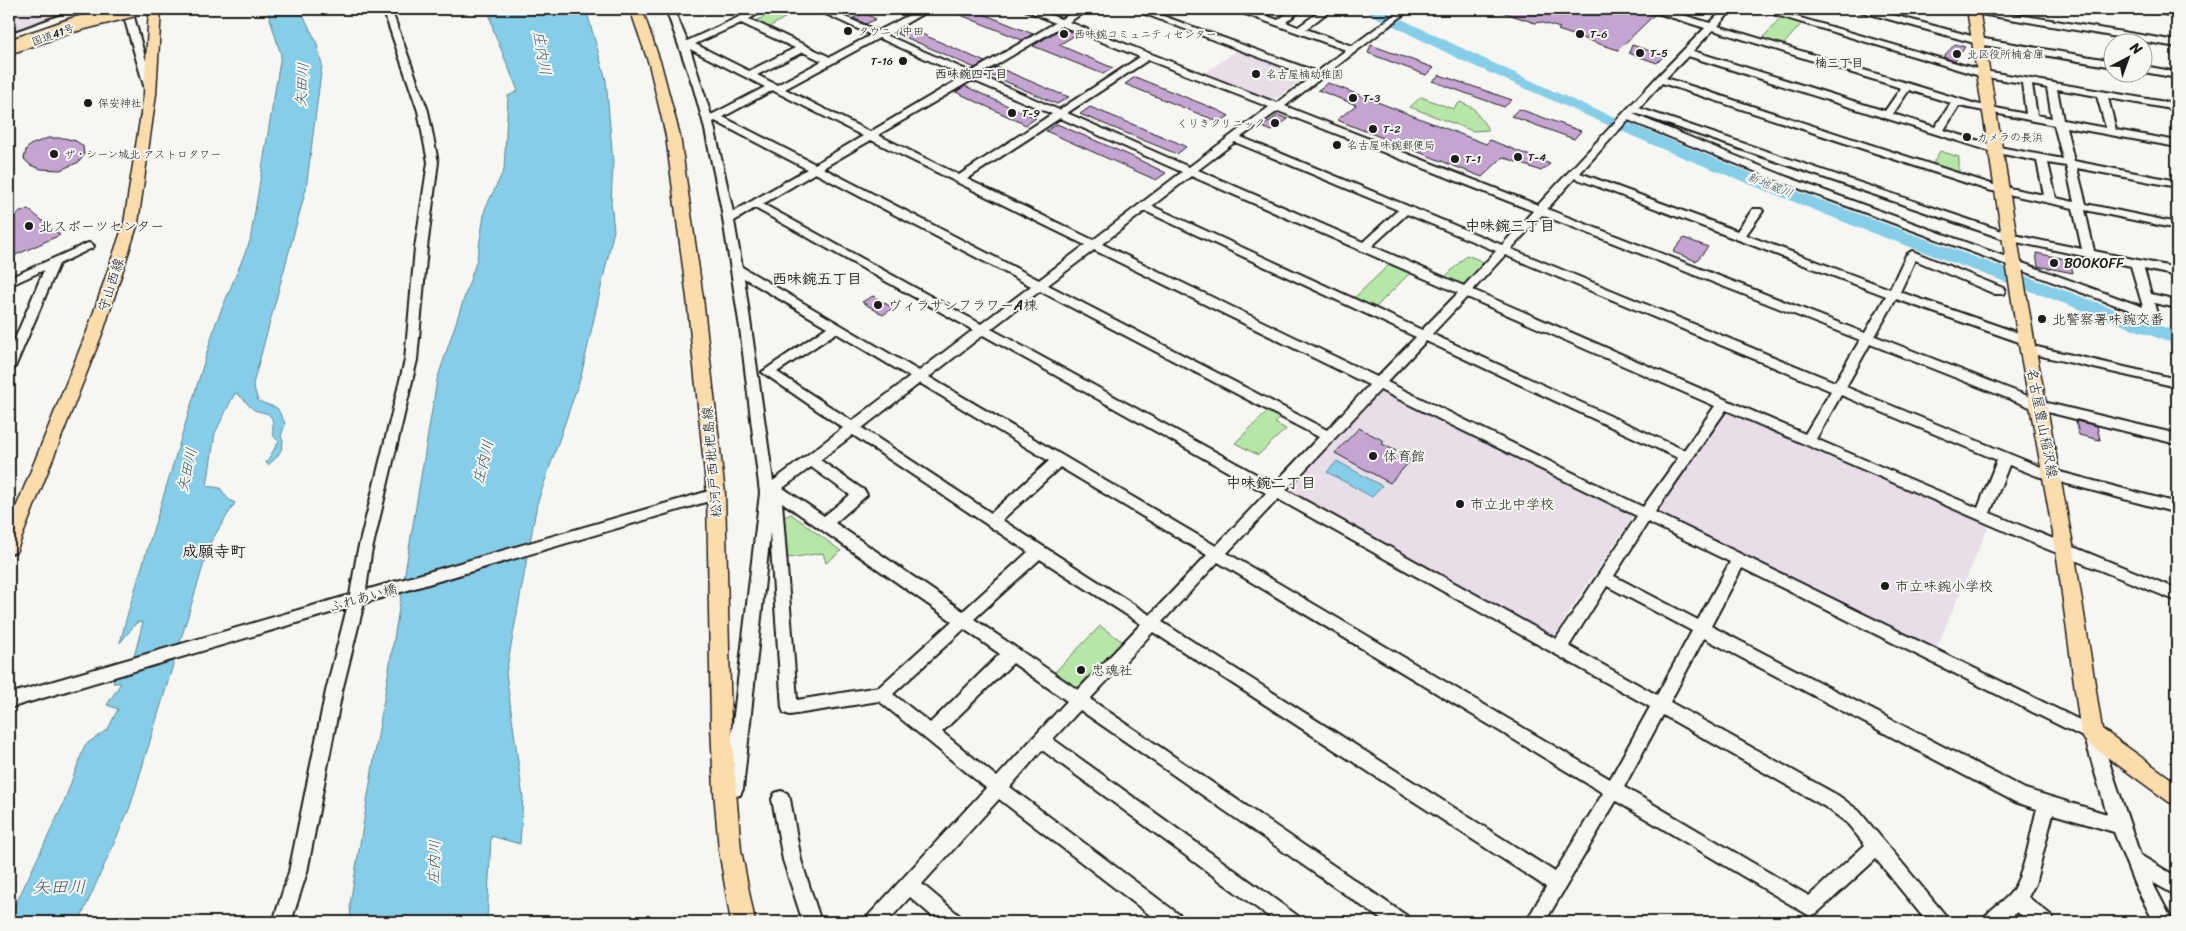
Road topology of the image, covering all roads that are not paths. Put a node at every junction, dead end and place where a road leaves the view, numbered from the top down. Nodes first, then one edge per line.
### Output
1 (105, 9) edge
2 (155, 9) edge
3 (387, 9) edge
4 (636, 9) edge
5 (670, 9) edge
6 (763, 9) edge
7 (819, 9) edge
8 (925, 9) edge
9 (1028, 9) edge
10 (1085, 9) edge
11 (1136, 9) edge
12 (1299, 9) edge
13 (1328, 9) edge
14 (1654, 9) edge
15 (1729, 9) edge
16 (1760, 9) edge
17 (1862, 9) edge
18 (1972, 9) edge
19 (2149, 9) edge
20 (79, 10) edge
21 (1247, 10) edge
22 (129, 11) edge
23 (1404, 11) edge
24 (2177, 13) edge
25 (741, 20) junction
26 (1061, 22) junction
27 (1279, 22) junction
28 (1711, 26) junction
29 (1299, 30) junction
30 (878, 35) junction
31 (9, 37) edge
32 (1978, 41) junction
33 (2177, 44) edge
34 (9, 45) edge
35 (686, 45) junction
36 (803, 48) junction
37 (1354, 50) junction
38 (9, 51) edge
39 (1686, 52) junction
40 (1148, 56) junction
41 (830, 61) junction
42 (2104, 62) edge
43 (2154, 71) edge
44 (1983, 74) junction
45 (749, 75) junction
46 (971, 75) junction
47 (2177, 75) edge
48 (1318, 76) junction
49 (1660, 79) junction
50 (2026, 81) junction
51 (2051, 85) junction
52 (1907, 86) junction
53 (774, 88) junction
54 (150, 94) junction
55 (2102, 95) junction
56 (1957, 101) junction
57 (1278, 107) junction
58 (2176, 110) edge
59 (1990, 111) junction
60 (1631, 112) junction
61 (1060, 114) junction
62 (1887, 116) junction
63 (2032, 118) junction
64 (712, 119) junction
65 (2059, 123) junction
66 (1937, 132) junction
67 (2112, 133) junction
68 (871, 136) junction
69 (1234, 138) junction
70 (2177, 144) edge
71 (1996, 150) junction
72 (2042, 158) junction
73 (2070, 164) junction
74 (815, 169) junction
75 (1190, 171) junction
76 (1574, 174) junction
77 (960, 179) junction
78 (2177, 184) edge
79 (2003, 191) junction
80 (2051, 201) junction
81 (755, 204) junction
82 (1144, 206) junction
83 (2080, 206) junction
84 (1406, 209) junction
85 (1758, 211) dead end
86 (1539, 212) junction
87 (729, 219) junction
88 (2177, 226) edge
89 (1739, 236) junction
90 (2011, 238) junction
91 (1094, 244) junction
92 (88, 246) dead end
93 (1365, 246) junction
94 (1504, 250) junction
95 (2090, 254) junction
96 (54, 261) junction
97 (2136, 263) junction
98 (2015, 266) junction
99 (738, 269) junction
100 (2177, 272) edge
101 (9, 282) edge
102 (1040, 285) junction
103 (1466, 291) junction
104 (1999, 291) dead end
105 (1893, 294) junction
106 (2146, 297) junction
107 (2177, 304) edge
108 (836, 327) junction
109 (982, 330) junction
110 (1424, 335) junction
111 (1866, 340) junction
112 (2027, 345) junction
113 (10, 360) edge
114 (920, 377) junction
115 (2177, 383) edge
116 (1377, 384) junction
117 (1838, 388) junction
118 (1723, 404) junction
119 (2040, 406) junction
120 (853, 428) junction
121 (1328, 436) junction
122 (2177, 439) edge
123 (1808, 441) junction
124 (1687, 456) junction
125 (2005, 458) junction
126 (812, 460) junction
127 (1058, 460) junction
128 (2052, 476) junction
129 (770, 491) junction
130 (1275, 492) junction
131 (716, 494) junction
132 (2177, 508) edge
133 (1646, 514) junction
134 (1982, 515) junction
135 (992, 521) junction
136 (824, 524) junction
137 (9, 547) edge
138 (1039, 550) junction
139 (2065, 550) junction
140 (1217, 554) junction
141 (1740, 560) junction
142 (1606, 579) junction
143 (2177, 595) edge
144 (364, 598) junction
145 (962, 620) junction
146 (1153, 623) junction
147 (1702, 629) junction
148 (1559, 648) junction
149 (1012, 653) junction
150 (882, 694) junction
151 (1080, 700) junction
152 (9, 702) edge
153 (1659, 704) junction
154 (931, 732) junction
155 (2092, 734) junction
156 (1041, 740) junction
157 (998, 788) junction
158 (725, 791) junction
159 (1613, 791) junction
160 (2177, 795) edge
161 (782, 799) dead end
162 (2048, 804) junction
163 (2119, 826) junction
164 (1876, 847) junction
165 (2132, 860) junction
166 (1557, 884) junction
167 (910, 886) junction
168 (2177, 887) edge
169 (2017, 900) junction
170 (282, 922) edge
171 (743, 922) edge
172 (812, 922) edge
173 (875, 922) edge
174 (953, 922) edge
175 (1174, 922) edge
176 (1291, 922) edge
177 (1400, 922) edge
178 (1536, 922) edge
179 (1938, 922) edge
180 (1992, 922) edge
181 (2045, 922) edge
182 (2164, 922) edge

1 - 34 highway, 国道41号
2 - 54 main road, 守山西線
3 - 144 street
4 - 131 main road, 松河戸西枇杷島線
5 - 35 street
6 - 25 street
7 - 30 street
8 - 30 street
9 - 26 street
10 - 26 street
11 - 48 street
12 - 27 street
13 - 29 street
14 - 28 street
15 - 28 street
16 - 44 street
17 - 32 street
18 - 32 main road, 名古屋豊山稲沢線
18 - 33 street
19 - 24 street
20 - 31 street
21 - 27 street
22 - 34 highway, bridge
22 - 38 highway, 国道41号
22 - 54 street
23 - 37 street
25 - 35 street
25 - 36 street
26 - 40 street
26 - 46 street
27 - 29 street
28 - 39 street
28 - 52 street
29 - 37 street
30 - 41 street
30 - 46 street
32 - 42 street
32 - 44 main road, 名古屋豊山稲沢線
35 - 45 street
35 - 64 street
36 - 41 street
36 - 45 street
37 - 48 street
39 - 49 street
39 - 62 street
40 - 57 street
40 - 61 street
41 - 53 street
43 - 47 street
44 - 50 street
44 - 59 main road, 名古屋豊山稲沢線
45 - 53 street
46 - 61 street
46 - 68 street
48 - 57 street
49 - 60 street
49 - 79 street
50 - 51 street
50 - 63 street
51 - 55 street
51 - 65 street
52 - 56 street
52 - 62 street
53 - 64 street
53 - 68 street
54 - 137 main road, 守山西線
55 - 58 street
55 - 67 street
56 - 59 street
56 - 66 street
57 - 69 street
57 - 86 street
59 - 63 street
59 - 71 main road, 名古屋豊山稲沢線
60 - 76 street
60 - 90 street
60 - 98 street
61 - 75 street
61 - 77 street
62 - 66 street
63 - 65 street
64 - 74 street
64 - 87 street
65 - 67 street
65 - 73 street
66 - 71 street
67 - 70 street
68 - 74 street
68 - 77 street
69 - 75 street
69 - 84 street
71 - 72 street
71 - 79 main road, 名古屋豊山稲沢線
72 - 73 street
72 - 80 street
73 - 78 street
73 - 83 street
74 - 81 street
74 - 102 street
75 - 82 street
75 - 93 street
76 - 86 street
76 - 89 street
77 - 91 street
79 - 80 street
79 - 90 main road, 名古屋豊山稲沢線
80 - 83 street
81 - 87 street
81 - 109 street
82 - 91 street
82 - 110 street
83 - 88 street
83 - 95 street
84 - 93 street
84 - 94 street
85 - 89 street
86 - 94 street
86 - 111 street
87 - 99 street
89 - 105 street
90 - 95 street
90 - 98 main road, 名古屋豊山稲沢線
91 - 102 street
91 - 116 street
92 - 96 street
93 - 103 street
94 - 103 street
94 - 117 street
95 - 97 street
96 - 101 street
96 - 113 street
97 - 100 street
97 - 106 street
98 - 106 street
98 - 112 main road, 名古屋豊山稲沢線
99 - 108 street
99 - 129 street
102 - 109 street
102 - 121 street
103 - 110 street
103 - 118 street
104 - 105 street
105 - 111 street
105 - 112 street
106 - 107 street
108 - 114 street
108 - 120 street
109 - 114 street
109 - 130 street
110 - 116 street
110 - 124 street
111 - 117 street
111 - 119 street
112 - 115 street
112 - 119 main road, 名古屋豊山稲沢線
114 - 120 street
114 - 127 street
116 - 121 street
116 - 133 street
117 - 123 street
117 - 125 street
118 - 123 street
118 - 124 street
119 - 122 street
119 - 128 main road, 名古屋豊山稲沢線
120 - 126 street
120 - 135 street
121 - 130 street
123 - 134 street
124 - 133 street
125 - 128 street
125 - 134 street
126 - 129 street
126 - 136 street
127 - 135 street
127 - 140 street
128 - 132 street
128 - 139 main road, 名古屋豊山稲沢線
129 - 136 street
129 - 150 street
129 - 158 street
130 - 140 street
130 - 148 street
131 - 144 street, ふれあい橋
131 - 158 main road, 松河戸西枇杷島線
133 - 141 street
133 - 142 street
134 - 139 street
135 - 138 street
136 - 145 street
138 - 145 street
138 - 146 street
139 - 143 street
139 - 155 main road, 名古屋豊山稲沢線
140 - 146 street
140 - 159 street
141 - 147 street
141 - 155 street
142 - 147 street
142 - 148 street
144 - 152 street, ふれあい橋
144 - 170 street
145 - 149 street
145 - 150 street
146 - 151 street
146 - 166 street
147 - 153 street
147 - 162 street
148 - 153 street
149 - 151 street
149 - 154 street
150 - 154 street
151 - 156 street
151 - 177 street
153 - 159 street
153 - 164 street
154 - 157 street
155 - 160 main road
155 - 163 street
156 - 157 street
156 - 176 street
157 - 167 street
157 - 175 street
158 - 171 main road, 松河戸西枇杷島線
159 - 164 street
159 - 166 street
161 - 172 street
162 - 163 street
162 - 169 street
163 - 165 street
164 - 179 street
165 - 168 street
165 - 182 street
166 - 178 street
167 - 173 street
167 - 174 street
169 - 180 street
169 - 181 street

